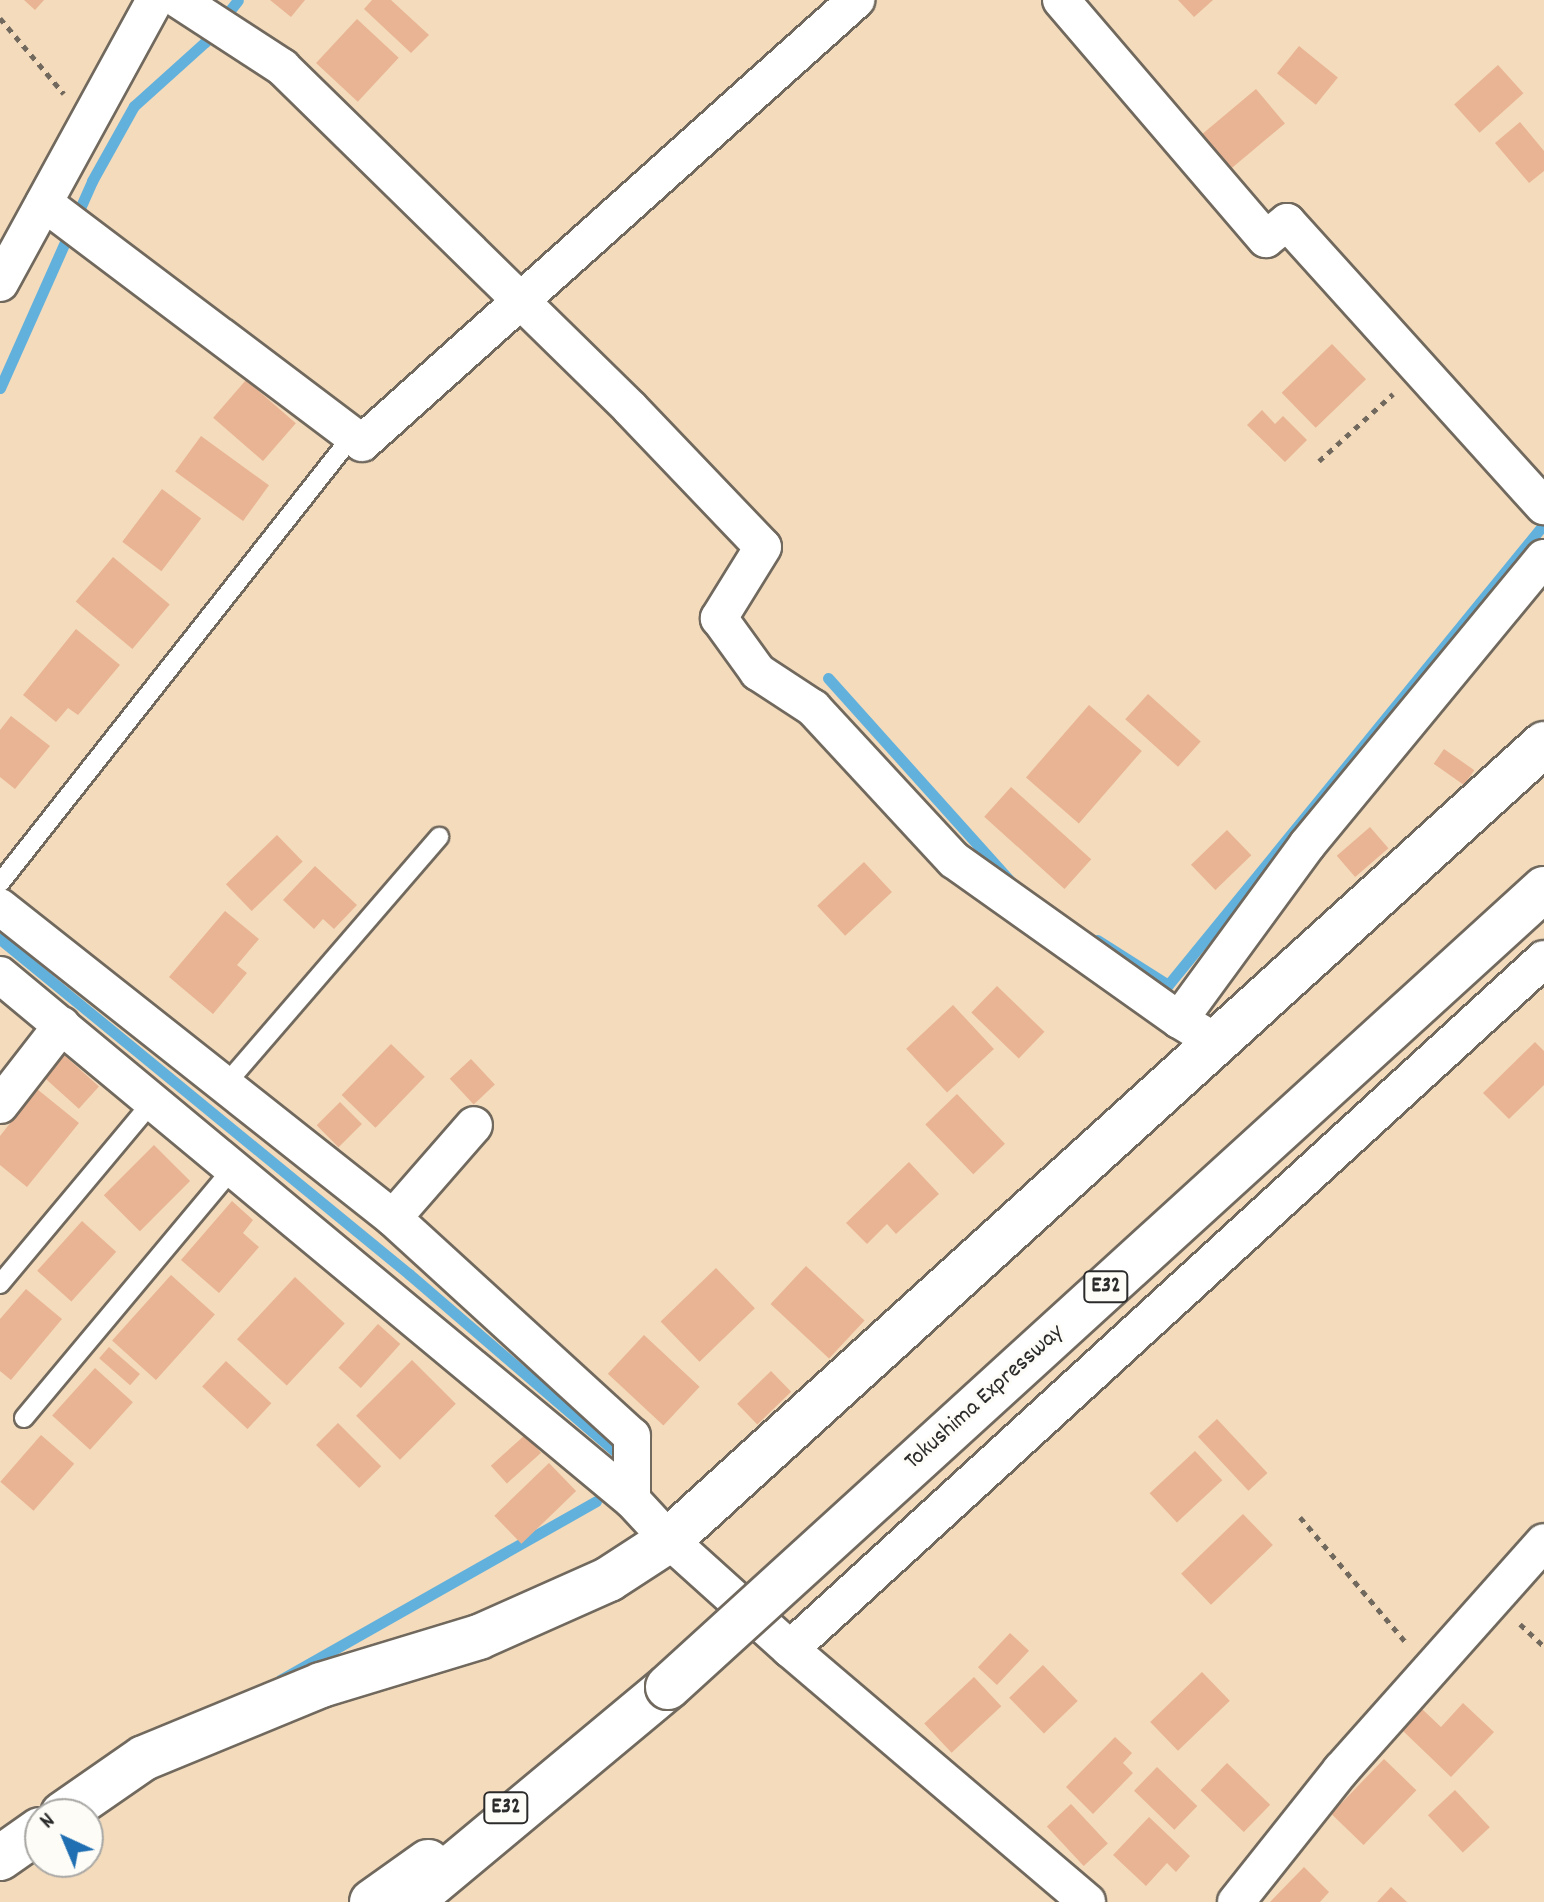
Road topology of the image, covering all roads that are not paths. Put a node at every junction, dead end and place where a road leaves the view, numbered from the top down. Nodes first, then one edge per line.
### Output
1 (155, 0) edge
2 (179, 0) edge
3 (856, 0) edge
4 (1061, 0) edge
5 (64, 218) junction
6 (0, 283) edge
7 (518, 301) junction
8 (353, 435) junction
9 (1544, 506) edge
10 (1544, 558) edge
11 (1544, 744) edge
12 (439, 837) dead end
13 (0, 883) edge
14 (1544, 889) edge
15 (0, 907) edge
16 (1544, 959) edge
17 (0, 975) edge
18 (1179, 1020) junction
19 (62, 1025) junction
20 (1219, 1044) junction
21 (225, 1085) junction
22 (154, 1100) junction
23 (0, 1105) edge
24 (474, 1125) dead end
25 (235, 1166) junction
26 (393, 1218) junction
27 (0, 1284) edge
28 (24, 1418) dead end
29 (632, 1500) junction
30 (669, 1540) junction
31 (1544, 1542) edge
32 (790, 1649) junction
33 (654, 1700) junction
34 (86, 1798) edge
35 (24, 1841) edge
36 (0, 1858) edge
37 (372, 1902) edge
38 (410, 1902) edge
39 (1087, 1902) edge
40 (1236, 1902) edge

1 - 5 street
2 - 7 street
3 - 7 street
4 - 9 street
5 - 6 street
5 - 8 street
7 - 8 street
7 - 18 street
8 - 13 lane
10 - 18 street
11 - 20 main road
12 - 21 lane
14 - 33 main road, Tokushima Expressway / E32, bridge
15 - 21 street
16 - 32 street
17 - 19 street
18 - 20 street
19 - 22 street
19 - 23 street
20 - 30 main road
21 - 26 street
22 - 25 street
22 - 27 lane
24 - 26 street
25 - 28 lane
25 - 29 street
26 - 29 street
29 - 30 street
30 - 32 street
30 - 34 main road
31 - 40 street
32 - 39 street
33 - 37 main road, Tokushima Expressway / E32
33 - 38 main road, Tokushima Expressway / E32
35 - 36 main road

